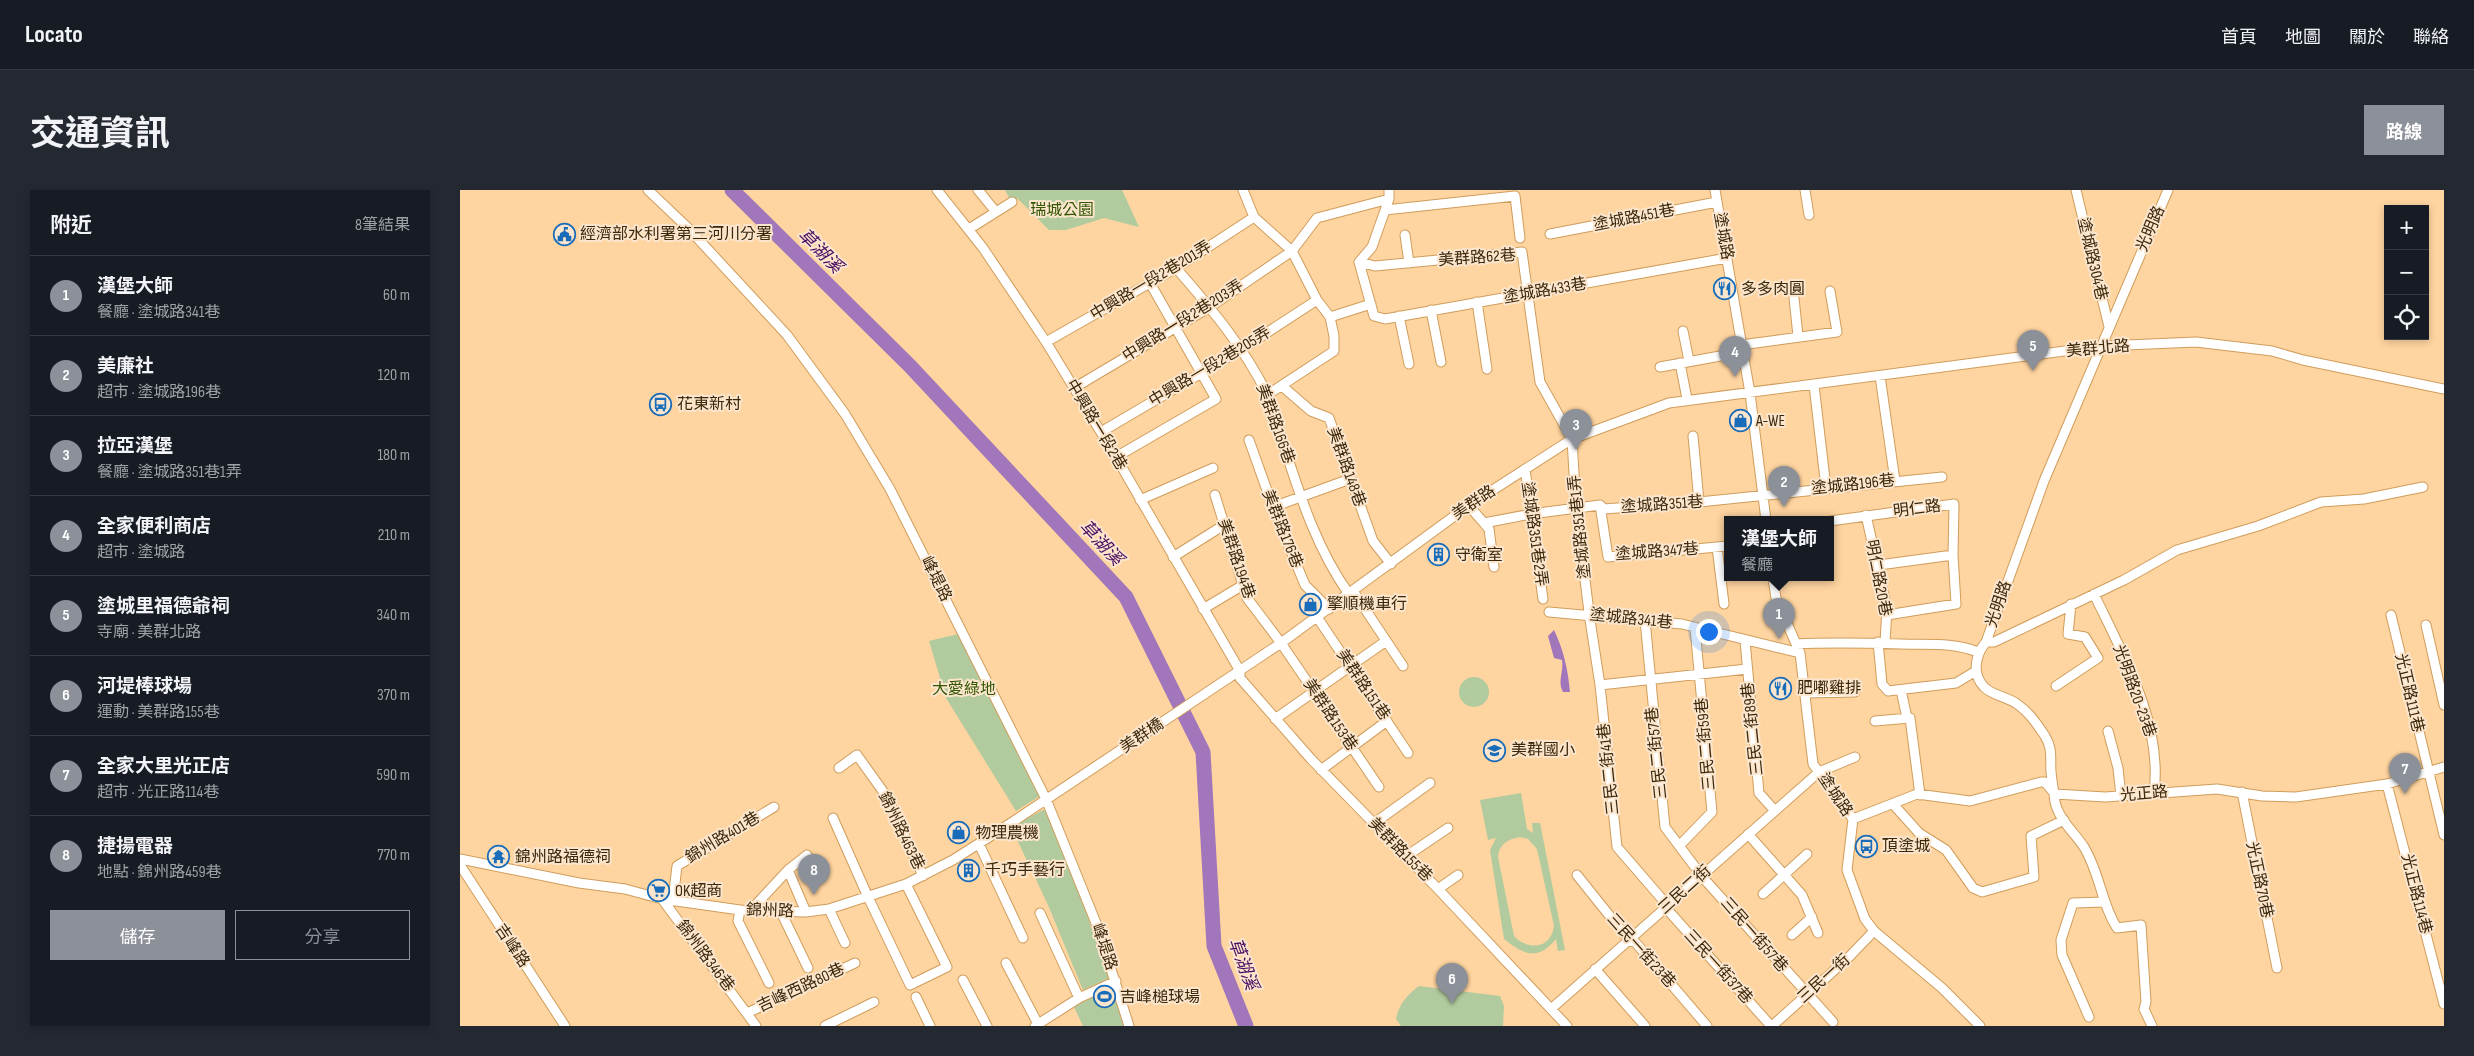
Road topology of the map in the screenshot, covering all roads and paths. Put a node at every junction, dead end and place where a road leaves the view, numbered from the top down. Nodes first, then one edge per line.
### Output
1 (648, 190) edge
2 (937, 190) edge
3 (978, 190) edge
4 (1242, 190) edge
5 (1715, 190) edge
6 (1805, 190) edge
7 (2076, 190) edge
8 (2168, 190) edge
9 (1389, 195) edge
10 (1012, 202) dead end
11 (1717, 202) junction
12 (1385, 210) junction
13 (996, 212) junction
14 (1809, 215) dead end
15 (1254, 217) junction
16 (969, 228) junction
17 (1550, 234) dead end
18 (1405, 235) dead end
19 (1520, 238) dead end
20 (1292, 251) junction
21 (1727, 258) junction
22 (1358, 262) junction
23 (1409, 263) junction
24 (1176, 268) junction
25 (1150, 283) junction
26 (1830, 290) dead end
27 (1528, 294) junction
28 (1794, 298) dead end
29 (1317, 300) junction
30 (1477, 302) junction
31 (1371, 304) junction
32 (1210, 307) junction
33 (1431, 310) junction
34 (1399, 316) junction
35 (1330, 317) junction
36 (1176, 327) junction
37 (2109, 328) junction
38 (1683, 331) dead end
39 (1798, 336) junction
40 (1046, 342) junction
41 (2103, 346) junction
42 (1741, 348) junction
43 (1242, 349) junction
44 (1441, 362) dead end
45 (1685, 362) junction
46 (1409, 364) dead end
47 (1660, 367) dead end
48 (1487, 369) dead end
49 (1201, 374) junction
50 (1880, 376) junction
51 (1814, 385) junction
52 (1282, 386) junction
53 (1074, 388) junction
54 (2444, 389) edge
55 (1750, 393) junction
56 (1268, 396) junction
57 (1687, 399) junction
58 (1101, 432) junction
59 (1693, 436) dead end
60 (1572, 439) junction
61 (1249, 440) dead end
62 (1116, 457) junction
63 (1213, 468) dead end
64 (1525, 469) junction
65 (1942, 477) dead end
66 (1350, 479) junction
67 (1894, 481) junction
68 (2423, 487) dead end
69 (1826, 488) junction
70 (1215, 495) dead end
71 (1764, 496) junction
72 (1300, 497) junction
73 (1140, 500) junction
74 (1699, 502) junction
75 (1600, 505) junction
76 (1469, 506) junction
77 (1273, 507) junction
78 (1576, 508) junction
79 (1531, 514) junction
80 (1866, 515) junction
81 (1766, 516) edge
82 (1834, 520) edge
83 (1484, 522) junction
84 (1224, 525) junction
85 (1724, 546) edge
86 (1717, 547) junction
87 (1953, 555) junction
88 (1173, 557) junction
89 (1391, 564) junction
90 (1878, 565) junction
91 (1494, 568) dead end
92 (1773, 581) edge
93 (1243, 585) junction
94 (1351, 593) junction
95 (2094, 594) junction
96 (1544, 599) dead end
97 (1724, 604) dead end
98 (2071, 604) junction
99 (1203, 609) junction
100 (1328, 609) junction
101 (1549, 612) dead end
102 (1887, 614) junction
103 (1590, 615) junction
104 (2391, 615) dead end
105 (1317, 617) junction
106 (1645, 620) junction
107 (2426, 625) dead end
108 (1695, 628) junction
109 (1386, 641) junction
110 (1744, 641) junction
111 (1881, 642) junction
112 (1986, 642) junction
113 (1281, 643) junction
114 (1796, 644) junction
115 (1800, 652) junction
116 (1978, 652) junction
117 (1350, 666) junction
118 (1403, 666) dead end
119 (1747, 669) junction
120 (1240, 671) junction
121 (1976, 671) junction
122 (1699, 675) junction
123 (1228, 678) joint
124 (1649, 680) junction
125 (1600, 685) junction
126 (2056, 686) dead end
127 (1901, 690) junction
128 (1314, 692) junction
129 (1855, 692) dead end
130 (1806, 693) junction
131 (2444, 705) edge
132 (1907, 718) junction
133 (1275, 719) junction
134 (1387, 721) junction
135 (1875, 721) dead end
136 (2108, 731) dead end
137 (1352, 747) junction
138 (1408, 753) dead end
139 (1850, 756) dead end
140 (2444, 767) edge
141 (839, 768) dead end
142 (1321, 770) junction
143 (2428, 771) junction
144 (1819, 772) junction
145 (1430, 783) dead end
146 (2387, 784) junction
147 (1379, 787) dead end
148 (2242, 792) junction
149 (2154, 793) junction
150 (1920, 794) junction
151 (2055, 794) junction
152 (2121, 796) junction
153 (1051, 797) junction
154 (1893, 804) junction
155 (774, 807) dead end
156 (1775, 811) junction
157 (833, 818) dead end
158 (1853, 819) junction
159 (2064, 820) junction
160 (1373, 824) junction
161 (1448, 828) dead end
162 (1748, 834) junction
163 (2444, 835) edge
164 (979, 844) junction
165 (1679, 846) junction
166 (1807, 854) dead end
167 (807, 855) dead end
168 (1405, 857) junction
169 (460, 859) edge
170 (460, 865) edge
171 (788, 870) junction
172 (1458, 874) dead end
173 (1784, 875) junction
174 (922, 876) junction
175 (1576, 876) dead end
176 (1700, 876) junction
177 (906, 884) junction
178 (1438, 889) junction
179 (1763, 894) dead end
180 (868, 897) junction
181 (662, 899) junction
182 (673, 900) junction
183 (2105, 902) junction
184 (1667, 907) junction
185 (829, 909) junction
186 (740, 910) junction
187 (751, 910) junction
188 (781, 912) junction
189 (806, 912) junction
190 (1040, 913) dead end
191 (1812, 917) junction
192 (1874, 930) junction
193 (1818, 933) dead end
194 (1792, 934) dead end
195 (1023, 938) dead end
196 (1629, 940) junction
197 (845, 943) dead end
198 (855, 964) dead end
199 (1006, 964) dead end
200 (808, 968) dead end
201 (2277, 968) dead end
202 (1595, 969) junction
203 (962, 980) dead end
204 (1116, 981) junction
205 (769, 984) dead end
206 (1807, 995) junction
207 (916, 997) dead end
208 (1079, 998) junction
209 (874, 1002) dead end
210 (2444, 1004) edge
211 (1551, 1009) junction
212 (747, 1013) junction
213 (2089, 1017) dead end
214 (1834, 1022) dead end
215 (1037, 1025) edge
216 (566, 1026) edge
217 (756, 1026) edge
218 (825, 1026) edge
219 (930, 1026) edge
220 (987, 1026) edge
221 (1129, 1026) edge
222 (1567, 1026) edge
223 (1645, 1026) edge
224 (1708, 1026) edge
225 (1772, 1026) edge
226 (1980, 1026) edge
227 (2152, 1026) edge

1 - 153 street, 峰堤路
2 - 16 street, 中興路一段2巷
3 - 13 street
4 - 15 street
5 - 11 street, 塗城路
6 - 14 street
7 - 37 street, 塗城路304巷
8 - 37 street, 光明路
9 - 12 street
9 - 20 street, 中興路一段2巷203弄
10 - 13 street
11 - 17 street, 塗城路451巷
11 - 21 street, 塗城路
12 - 19 street
12 - 22 street
13 - 16 street
15 - 20 street
15 - 24 street, 中興路一段2巷201弄
16 - 40 street, 中興路一段2巷
18 - 23 street
20 - 29 street
20 - 32 street, 中興路一段2巷203弄
21 - 27 street, 塗城路433巷
21 - 42 street, 塗城路
22 - 23 street, 美群路62巷
22 - 31 street
23 - 27 street, 美群路62巷
24 - 25 street, 中興路一段2巷201弄
24 - 32 street, 美群路166巷
25 - 36 street
25 - 40 street, 中興路一段2巷201弄
26 - 39 street
27 - 30 street, 塗城路433巷
27 - 60 street, 美群路62巷
28 - 39 street
29 - 35 street
29 - 43 street, 中興路一段2巷205弄
30 - 33 street, 塗城路433巷
30 - 48 street
31 - 34 street, 塗城路433巷
31 - 35 street
32 - 36 street, 中興路一段2巷203弄
32 - 43 street, 美群路166巷
33 - 34 street, 塗城路433巷
33 - 44 street
34 - 46 street
35 - 52 street
36 - 49 street
36 - 53 street, 中興路一段2巷203弄
37 - 41 street, 光明路
38 - 45 street
39 - 42 street
40 - 53 street, 中興路一段2巷
41 - 50 street, 美群北路
41 - 54 street, 美群北路
41 - 112 street, 光明路
42 - 45 street
42 - 55 street, 塗城路
43 - 49 street, 中興路一段2巷205弄
43 - 56 street, 美群路166巷
45 - 47 street
45 - 57 street
49 - 58 street, 中興路一段2巷205弄
49 - 62 street
50 - 51 street, 美群北路
50 - 67 street
51 - 55 street, 美群北路
51 - 69 street
52 - 56 street
52 - 66 street, 美群路148巷
53 - 58 street, 中興路一段2巷
55 - 57 street, 美群路
55 - 71 street, 塗城路
56 - 72 street, 美群路166巷
57 - 60 street, 美群路
58 - 62 street, 中興路一段2巷
59 - 74 street
60 - 64 street, 美群路
60 - 78 street, 塗城路351巷1弄
61 - 77 street, 美群路176巷
62 - 73 street, 中興路一段2巷
63 - 73 street
64 - 76 street, 美群路
64 - 79 street, 塗城路351巷2弄
65 - 67 street, 塗城路196巷
66 - 72 street
66 - 89 street, 美群路148巷
67 - 69 street, 塗城路196巷
68 - 95 street, 光明路
69 - 71 street, 塗城路196巷
70 - 84 street, 美群路194巷
71 - 74 street, 塗城路351巷
71 - 81 street, 塗城路
72 - 77 street
72 - 94 street, 美群路166巷
73 - 88 street, 中興路一段2巷
74 - 75 street, 塗城路351巷
75 - 78 street, 塗城路351巷
75 - 86 street, 塗城路347巷
76 - 83 street
76 - 89 street, 美群路
77 - 100 street, 美群路176巷
78 - 79 street, 塗城路351巷
78 - 103 street, 塗城路351巷1弄
79 - 83 street, 塗城路351巷
79 - 96 street, 塗城路351巷2弄
80 - 82 street, 明仁路
80 - 87 street, 明仁路
80 - 90 street, 明仁路20巷
83 - 91 street
84 - 88 street
84 - 93 street, 美群路194巷
85 - 86 street, 塗城路347巷
86 - 97 street
87 - 90 street
87 - 102 street
88 - 99 street, 中興路一段2巷
89 - 94 street, 美群路
90 - 102 street, 明仁路20巷
92 - 114 street, 塗城路
93 - 99 street
93 - 113 street, 美群路194巷
94 - 100 street, 美群路
94 - 109 street, 美群路166巷
95 - 98 street, 光明路
95 - 149 street, 光明路20-23巷
98 - 112 street, 光明路
98 - 126 street
99 - 120 street, 中興路一段2巷
100 - 105 street, 美群路
101 - 103 street, 塗城路341巷
102 - 111 street, 明仁路20巷
103 - 106 street, 塗城路341巷
103 - 125 street, 三民二街41巷
104 - 143 street, 光正路111巷
105 - 113 street, 美群路
105 - 117 street, 美群路151巷
106 - 108 street, 塗城路341巷
106 - 124 street, 三民二街57巷
107 - 131 street, 光正路111巷
108 - 110 street, 塗城路341巷
108 - 122 street, 三民二街59巷
109 - 117 street
109 - 118 street, 美群路166巷
110 - 115 street, 塗城路341巷
110 - 119 street, 三民二街89巷
111 - 114 street
111 - 116 street
111 - 127 street, 明仁路20巷
112 - 116 street
113 - 120 street, 美群路
113 - 128 street, 美群路153巷
114 - 115 street, 塗城路
115 - 130 street, 塗城路
116 - 121 street
117 - 128 street
117 - 134 street, 美群路151巷
119 - 122 street
119 - 156 street, 三民二街89巷
120 - 123 street, 美群路
120 - 133 street, 美群路155巷
121 - 127 street
121 - 151 street
122 - 124 street
122 - 165 street, 三民二街59巷
123 - 153 street, 美群橋
124 - 125 street
124 - 165 street, 三民二街57巷
125 - 184 street, 三民二街41巷
127 - 132 street
128 - 133 street
128 - 137 street, 美群路153巷
129 - 130 street
130 - 144 street, 塗城路
132 - 135 street
132 - 150 street
133 - 142 street, 美群路155巷
134 - 137 street
134 - 138 street, 美群路151巷
136 - 152 street
137 - 142 street
137 - 147 street, 美群路153巷
139 - 144 street, 三民二街
140 - 143 street, 光正路
141 - 174 street, 錦州路463巷
142 - 160 street, 美群路155巷
143 - 146 street, 光正路
143 - 163 street, 光正路111巷
144 - 156 street, 三民二街
144 - 158 street, 塗城路
145 - 160 street
146 - 148 street, 光正路
146 - 210 street, 光正路114巷
148 - 149 street, 光正路
148 - 201 street, 光正路70巷
149 - 152 street, 光正路
150 - 151 street, 光正路
150 - 154 street, 光正路
151 - 152 street, 光正路
151 - 159 street
153 - 164 street, 錦州路
153 - 204 street, 峰堤路
154 - 158 street, 光正路
154 - 159 street
155 - 182 street, 錦州路401巷
156 - 162 street, 三民二街
157 - 180 street
158 - 192 street, 塗城路
159 - 183 street
160 - 168 street, 美群路155巷
161 - 168 street
162 - 173 street
162 - 176 street, 三民二街
164 - 174 street, 錦州路
164 - 195 street
165 - 176 street, 三民二街57巷
166 - 173 street
167 - 171 street
168 - 178 street, 美群路155巷
169 - 181 street, 錦州路
170 - 216 street, 吉峰路
171 - 187 street
171 - 189 street
172 - 178 street
173 - 179 street
173 - 191 street
174 - 177 street, 錦州路
175 - 196 street, 三民一街23巷
176 - 184 street, 三民二街
176 - 206 street, 三民一街57巷
177 - 180 street, 錦州路
177 - 180 street
178 - 211 street, 美群路155巷
180 - 185 street, 錦州路
181 - 182 street, 錦州路
181 - 212 street, 錦州路346巷
182 - 186 street, 錦州路
183 - 213 street
183 - 227 street
184 - 196 street, 三民二街
184 - 225 street, 三民一街37巷
185 - 189 street, 錦州路
185 - 197 street
186 - 187 street, 錦州路
186 - 205 street
187 - 188 street, 錦州路
188 - 189 street, 錦州路
188 - 200 street
190 - 208 street
191 - 193 street
191 - 194 street
192 - 206 street, 三民一街
192 - 226 street, 塗城路
196 - 202 street, 三民二街
196 - 224 street, 三民一街23巷
198 - 212 street, 吉峰西路80巷
199 - 215 street
202 - 211 street, 三民二街
202 - 223 street
203 - 220 street
204 - 208 street
204 - 221 street, 峰堤路
206 - 214 street, 三民一街57巷
206 - 225 street, 三民一街
207 - 219 street
208 - 215 street
209 - 218 street
211 - 222 street, 美群路155巷
212 - 217 street, 錦州路346巷

